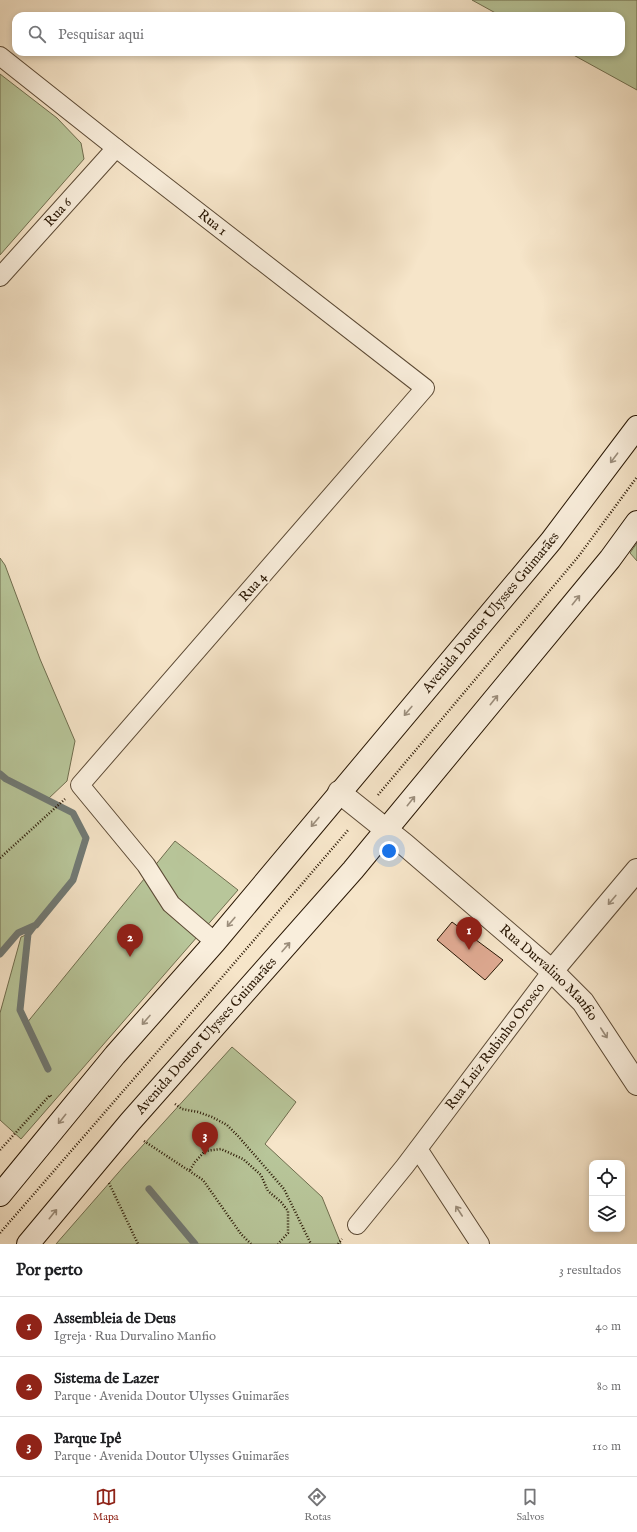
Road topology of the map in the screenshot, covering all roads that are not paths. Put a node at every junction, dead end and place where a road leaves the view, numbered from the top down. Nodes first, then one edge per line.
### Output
1 (0, 56) edge
2 (116, 148) junction
3 (0, 277) edge
4 (425, 388) joint
5 (637, 427) edge
6 (637, 522) edge
7 (340, 792) junction
8 (386, 831) junction
9 (637, 870) edge
10 (215, 942) junction
11 (552, 971) junction
12 (637, 1084) edge
13 (418, 1149) junction
14 (0, 1195) edge
15 (357, 1225) dead end
16 (28, 1244) edge
17 (480, 1244) edge

1 - 2 street, Rua 1
2 - 3 street, Rua 6
2 - 4 street, Rua 1
4 - 10 street, Rua 4
5 -> 7 main road, Avenida Doutor Ulysses Guimarães
8 -> 6 main road, Avenida Doutor Ulysses Guimarães
7 - 8 main road
7 -> 10 main road, Avenida Doutor Ulysses Guimarães
8 - 11 main road, Rua Durvalino Manfio
16 -> 8 main road, Avenida Doutor Ulysses Guimarães
9 -> 11 main road, Rua Luiz Rubinho Orosco
10 -> 14 main road, Avenida Doutor Ulysses Guimarães
11 -> 12 main road, Rua Durvalino Manfio
11 - 13 street, Rua Luiz Rubinho Orosco
13 - 15 street, Rua Luiz Rubinho Orosco
17 -> 13 street

